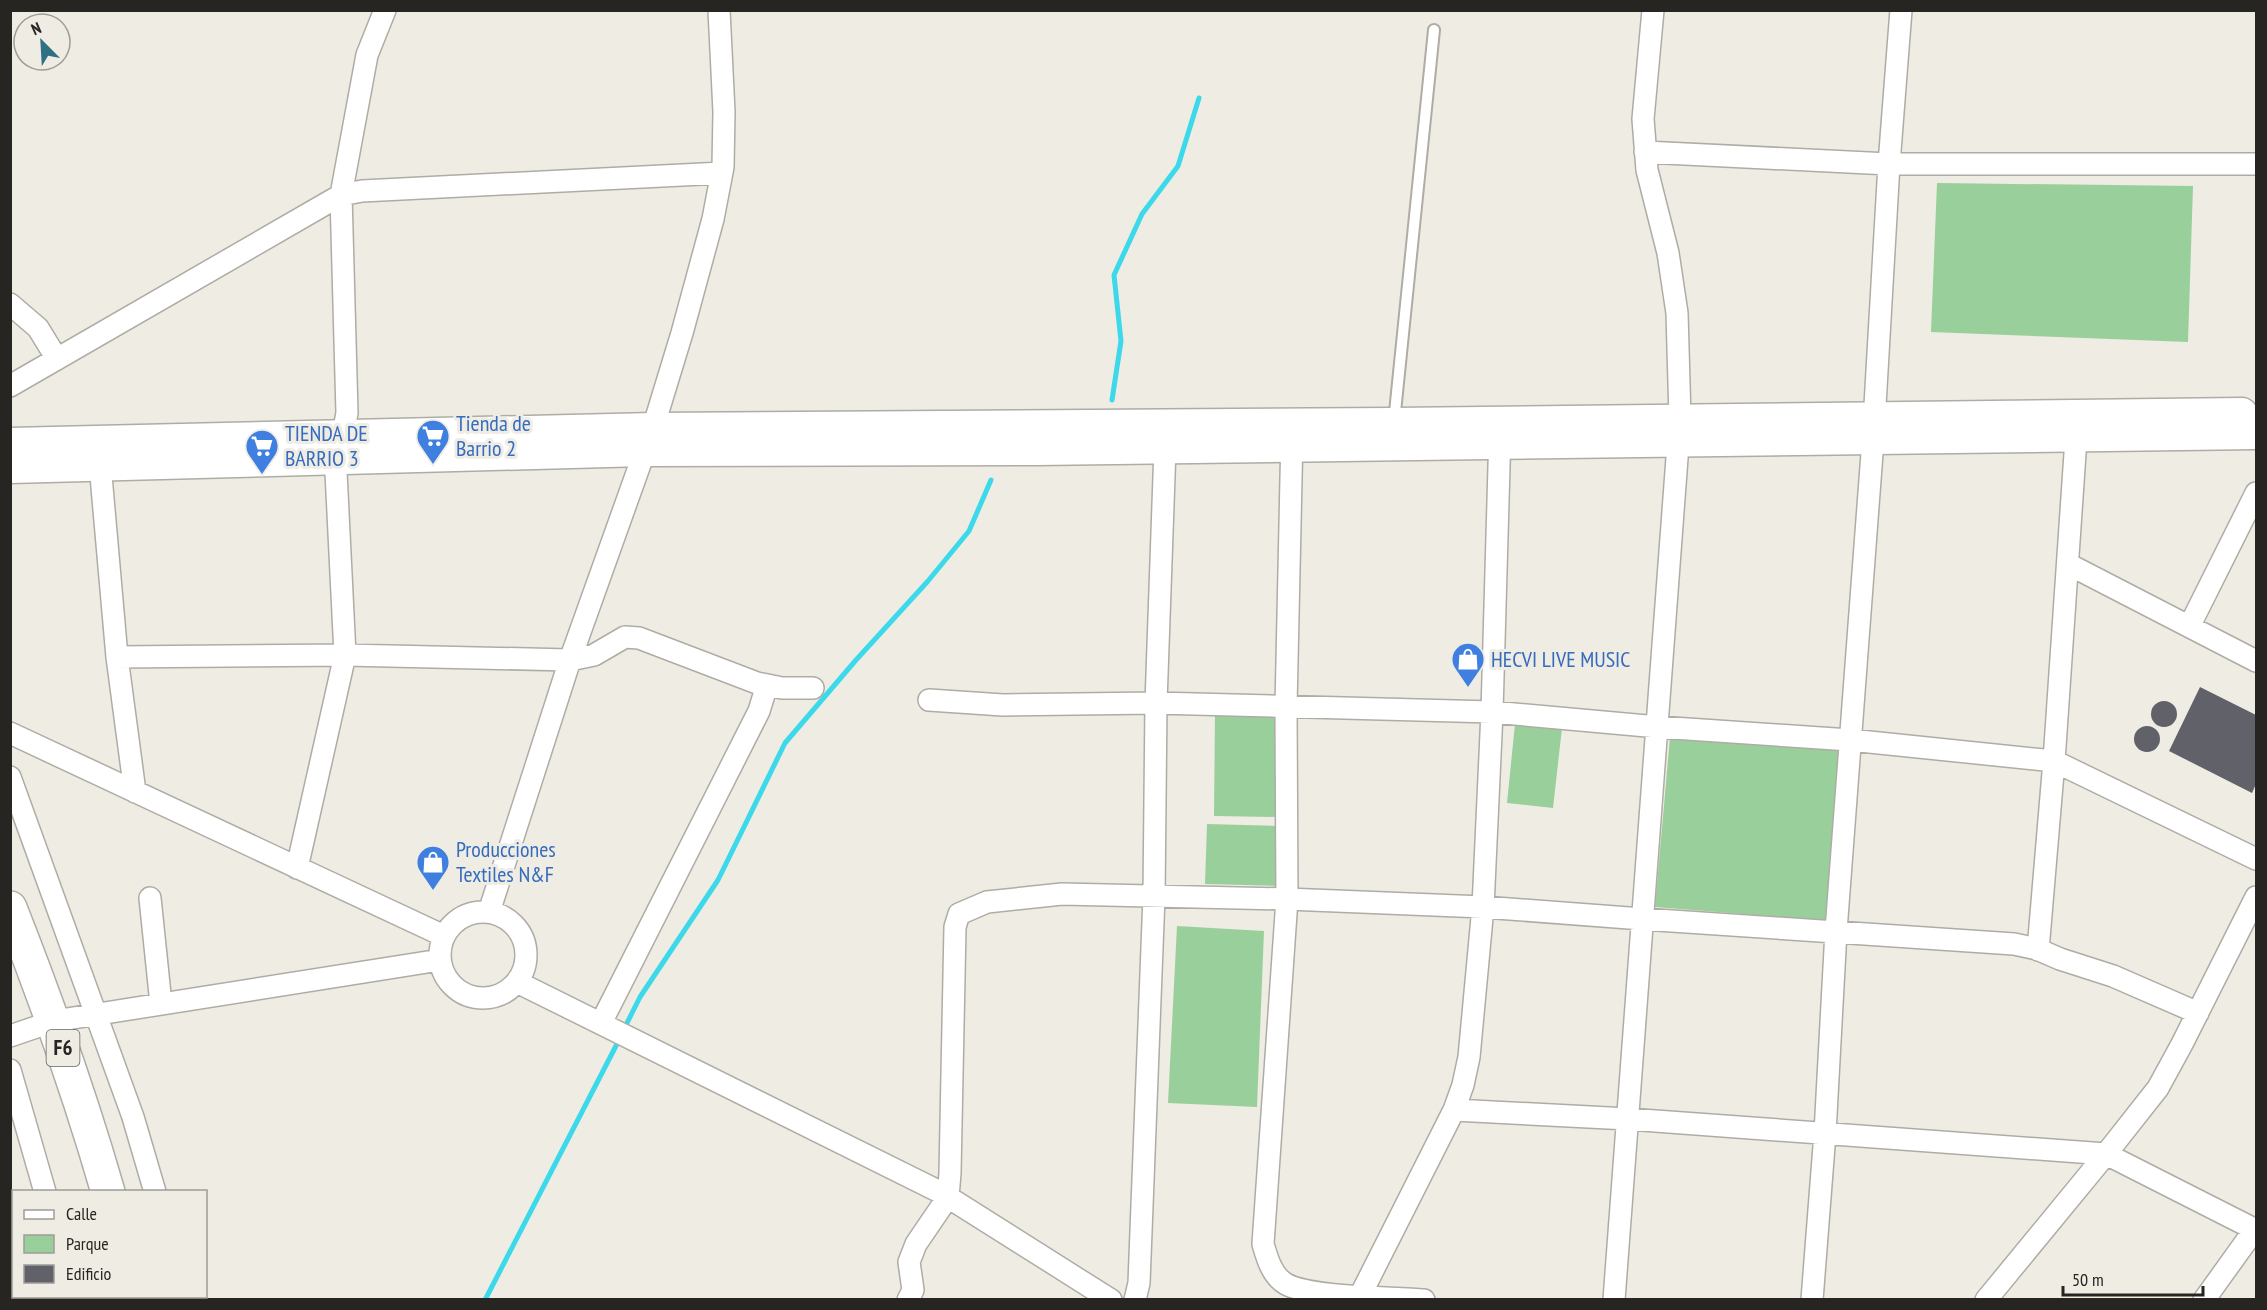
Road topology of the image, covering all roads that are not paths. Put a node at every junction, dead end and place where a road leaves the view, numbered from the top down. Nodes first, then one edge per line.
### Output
1 (385, 10) edge
2 (719, 10) edge
3 (1653, 10) edge
4 (1901, 10) edge
5 (1434, 30) dead end
6 (1645, 152) junction
7 (1889, 164) junction
8 (2256, 164) edge
9 (722, 173) junction
10 (341, 195) junction
11 (10, 304) edge
12 (57, 359) junction
13 (10, 386) edge
14 (2256, 413) edge
15 (1394, 423) junction
16 (2077, 426) junction
17 (1873, 429) junction
18 (1679, 430) junction
19 (1500, 432) junction
20 (2256, 434) edge
21 (1291, 435) junction
22 (649, 439) junction
23 (10, 442) edge
24 (341, 447) junction
25 (1165, 448) junction
26 (99, 453) junction
27 (10, 468) edge
28 (2256, 493) edge
29 (2068, 564) junction
30 (2190, 626) junction
31 (345, 655) junction
32 (117, 657) junction
33 (570, 660) junction
34 (2256, 660) edge
35 (767, 685) junction
36 (813, 688) dead end
37 (929, 700) dead end
38 (1156, 703) junction
39 (1286, 707) junction
40 (1492, 712) junction
41 (1658, 727) junction
42 (10, 733) edge
43 (1850, 740) junction
44 (2054, 761) junction
45 (10, 777) edge
46 (135, 792) junction
47 (2256, 859) edge
48 (297, 868) junction
49 (1154, 896) junction
50 (2256, 897) edge
51 (150, 898) dead end
52 (1287, 899) junction
53 (1483, 907) junction
54 (10, 908) edge
55 (489, 912) junction
56 (1642, 919) junction
57 (1836, 931) junction
58 (444, 936) junction
59 (2038, 950) junction
60 (440, 960) junction
61 (517, 982) junction
62 (160, 1004) junction
63 (2198, 1012) junction
64 (96, 1014) junction
65 (54, 1021) junction
66 (601, 1023) junction
67 (10, 1036) edge
68 (10, 1070) edge
69 (1454, 1110) junction
70 (1628, 1119) junction
71 (1825, 1133) junction
72 (2106, 1154) junction
73 (45, 1190) edge
74 (108, 1190) edge
75 (155, 1190) edge
76 (948, 1197) junction
77 (2256, 1230) edge
78 (1328, 1296) edge
79 (1360, 1297) edge
80 (908, 1299) edge
81 (1111, 1299) edge
82 (1135, 1299) edge
83 (1424, 1299) edge
84 (1614, 1299) edge
85 (1812, 1299) edge
86 (1986, 1299) edge
87 (2204, 1299) edge

1 - 10 street
2 - 9 street
3 - 6 street
4 - 7 street
5 - 15 lane
6 - 7 street
6 - 18 street
7 - 8 street
7 - 17 street
9 - 10 street
9 - 22 street
10 - 12 street
10 - 24 street
11 - 12 street
12 - 13 street
14 - 16 street
15 - 19 street
15 - 21 street
16 - 17 street
16 - 20 street
16 - 29 street
17 - 18 street
17 - 43 street
18 - 19 street
18 - 41 street
19 - 21 street
19 - 40 street
21 - 22 street
21 - 25 street
21 - 39 street
22 - 24 street
22 - 25 street
22 - 33 street
23 - 26 street
24 - 26 street
24 - 31 street
25 - 38 street
26 - 27 street
26 - 32 street
28 - 30 street
29 - 30 street
29 - 44 street
30 - 34 street
31 - 32 street
31 - 33 street
31 - 48 street
32 - 46 street
33 - 35 street
33 - 55 street
35 - 36 street
35 - 66 street
37 - 38 street
38 - 39 street
38 - 49 street
39 - 40 street
39 - 52 street
40 - 41 street
40 - 53 street
41 - 43 street
41 - 56 street
42 - 46 street
43 - 44 street
43 - 57 street
44 - 47 street
44 - 59 street
45 - 64 street
46 - 48 street
48 - 58 street
49 - 52 street
49 - 76 street
49 - 82 street
50 - 63 street
51 - 62 street
52 - 53 street
52 - 78 street
53 - 56 street
53 - 69 street
54 - 65 highway, F6
55 - 58 street
55 - 61 street
56 - 57 street
56 - 70 street
57 - 59 street
57 - 71 street
58 - 60 street
59 - 63 street
60 - 61 street
60 - 62 street
61 - 66 street
62 - 64 street
63 - 72 street
64 - 65 street
64 - 75 street
65 - 67 street
65 - 74 highway, F6
66 - 76 street
68 - 73 street
69 - 70 street
69 - 79 street
70 - 71 street
70 - 84 street
71 - 72 street
71 - 85 street
72 - 77 street
72 - 86 street
76 - 80 street
76 - 81 street
77 - 87 street
78 - 79 street
79 - 83 street

